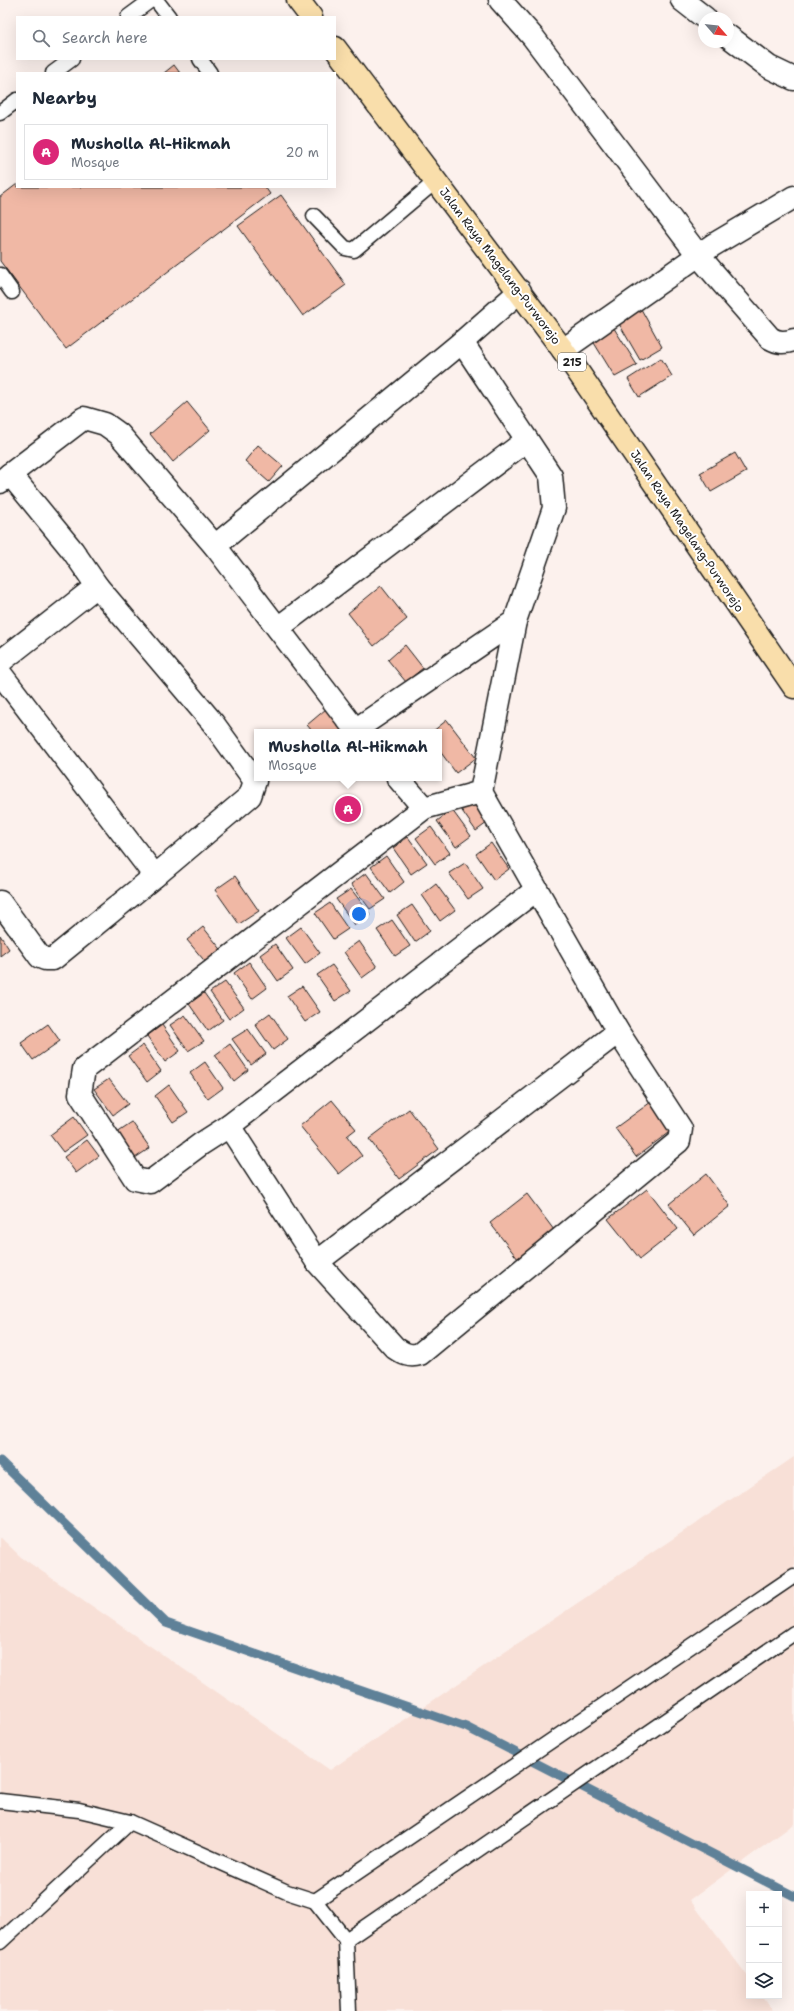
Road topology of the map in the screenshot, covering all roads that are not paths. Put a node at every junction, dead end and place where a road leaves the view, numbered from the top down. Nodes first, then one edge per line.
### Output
1 (151, 0) edge
2 (156, 0) edge
3 (298, 0) edge
4 (500, 0) edge
5 (682, 0) edge
6 (698, 13) edge
7 (129, 16) edge
8 (168, 16) edge
9 (310, 16) edge
10 (734, 41) edge
11 (336, 49) edge
12 (71, 60) edge
13 (201, 60) edge
14 (54, 72) edge
15 (209, 72) edge
16 (794, 79) edge
17 (16, 101) edge
18 (0, 113) edge
19 (436, 181) junction
20 (794, 197) edge
21 (314, 216) dead end
22 (698, 255) junction
23 (0, 275) edge
24 (520, 291) junction
25 (12, 292) dead end
26 (794, 340) edge
27 (462, 342) junction
28 (563, 350) junction
29 (527, 440) junction
30 (5, 478) edge
31 (215, 546) junction
32 (97, 586) junction
33 (515, 621) junction
34 (278, 628) junction
35 (0, 662) edge
36 (0, 673) edge
37 (794, 687) edge
38 (354, 729) edge
39 (359, 729) edge
40 (254, 778) edge
41 (256, 781) edge
42 (401, 781) edge
43 (481, 792) junction
44 (424, 808) junction
45 (155, 876) junction
46 (536, 890) junction
47 (0, 902) edge
48 (618, 1032) junction
49 (229, 1126) junction
50 (317, 1262) junction
51 (794, 1576) edge
52 (794, 1634) edge
53 (0, 1801) edge
54 (130, 1822) junction
55 (314, 1902) junction
56 (346, 1940) junction
57 (0, 1942) edge
58 (349, 2011) edge

1 - 7 lane
2 - 8 lane
3 - 9 main road
4 - 22 street
5 - 6 street
10 - 16 street
11 - 19 main road, Jalan Raya Magelang-Purworejo / 215
12 - 14 lane
13 - 15 lane
17 - 18 lane
19 - 21 lane
19 - 24 main road, Jalan Raya Magelang-Purworejo / 215
20 - 22 street
22 - 26 street
22 - 28 street
23 - 25 lane
24 - 27 street
24 - 28 main road, Jalan Raya Magelang-Purworejo / 215
27 - 29 street
27 - 31 street
28 - 37 main road, Jalan Raya Magelang-Purworejo / 215
29 - 33 street
29 - 34 street
30 - 31 street
30 - 32 street
31 - 34 street
32 - 35 street
32 - 40 street
33 - 39 street
33 - 43 street
34 - 38 street
36 - 45 street
41 - 45 street
42 - 44 street
43 - 44 street
43 - 46 street
44 - 49 street
45 - 47 street
46 - 48 street
46 - 49 street
48 - 50 street
48 - 50 street
49 - 50 street
51 - 55 lane
52 - 56 lane
53 - 54 lane
54 - 55 lane
54 - 57 lane
55 - 56 lane
56 - 58 lane

